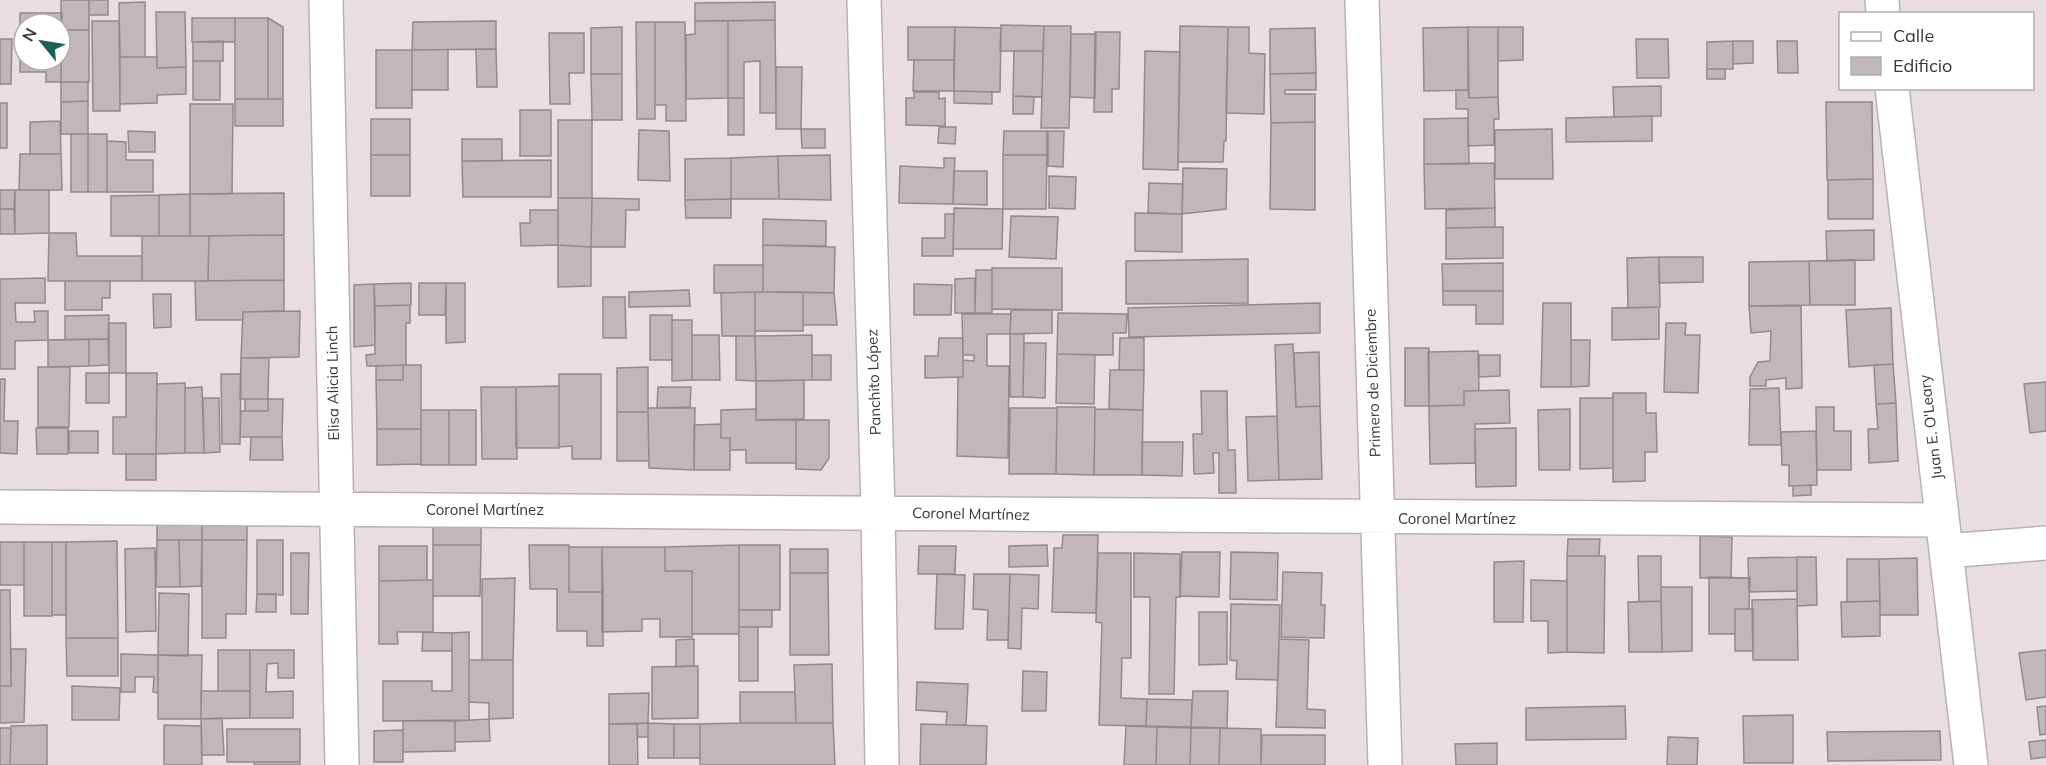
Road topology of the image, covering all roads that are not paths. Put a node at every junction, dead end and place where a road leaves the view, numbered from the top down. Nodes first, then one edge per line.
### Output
1 (326, 0) edge
2 (864, 0) edge
3 (1362, 0) edge
4 (1892, 90) edge
5 (0, 507) edge
6 (335, 508) junction
7 (878, 512) junction
8 (1377, 519) junction
9 (1944, 535) junction
10 (2046, 543) edge
11 (342, 765) edge
12 (882, 765) edge
13 (1385, 765) edge
14 (1971, 765) edge

1 - 6 street, Elisa Alicia Linch
2 - 7 street, Panchito López
3 - 8 street, Primero de Diciembre
4 - 9 street, Juan E. O'Leary
5 - 6 street, Coronel Martínez
6 - 7 street, Coronel Martínez
6 - 11 street, Elisa Alicia Linch
7 - 8 street, Coronel Martínez
7 - 12 street, Panchito López
8 - 9 street, Coronel Martínez
8 - 13 street, Primero de Diciembre
9 - 10 street, Coronel Martínez
9 - 14 street, Juan E. O'Leary

